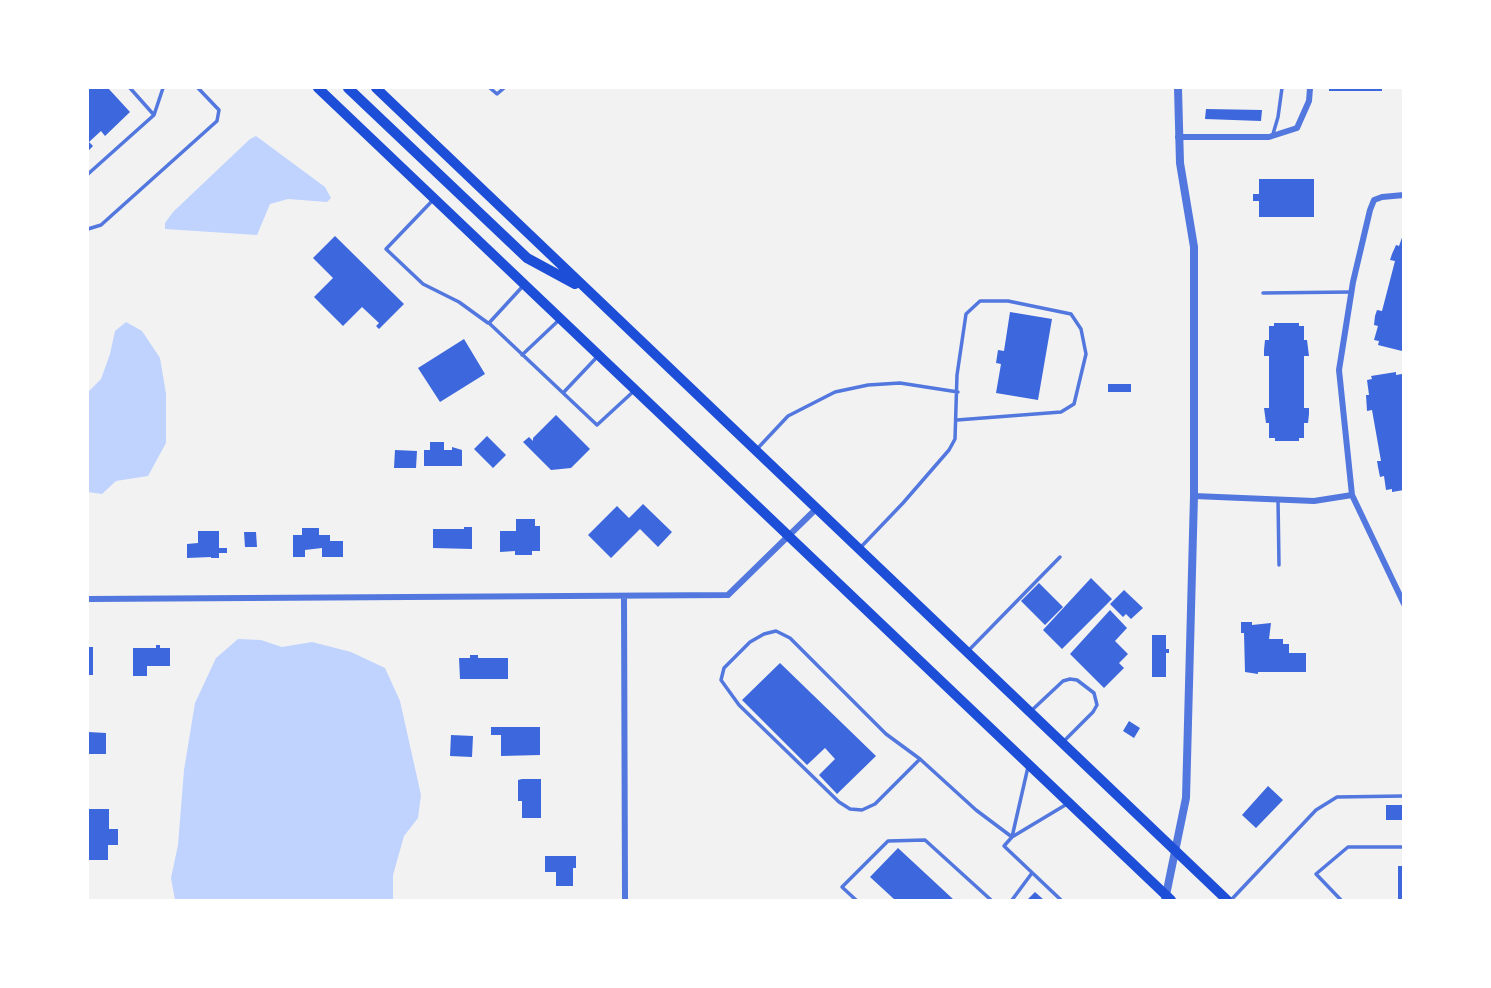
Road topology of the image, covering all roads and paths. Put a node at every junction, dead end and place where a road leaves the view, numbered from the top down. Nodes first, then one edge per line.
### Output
1 (130, 88) edge
2 (163, 88) edge
3 (198, 88) edge
4 (318, 88) edge
5 (348, 88) edge
6 (376, 88) edge
7 (490, 88) edge
8 (504, 88) edge
9 (1178, 88) edge
10 (1282, 88) edge
11 (1310, 88) edge
12 (154, 115) junction
13 (1272, 136) junction
14 (1178, 137) junction
15 (88, 174) edge
16 (1404, 195) edge
17 (435, 198) junction
18 (88, 229) edge
19 (524, 284) junction
20 (588, 291) junction
21 (1352, 292) junction
22 (1263, 293) dead end
23 (561, 318) junction
24 (489, 323) junction
25 (599, 354) junction
26 (522, 355) junction
27 (635, 390) junction
28 (957, 392) junction
29 (563, 393) junction
30 (957, 420) junction
31 (756, 450) junction
32 (1352, 495) junction
33 (1194, 496) junction
34 (1278, 499) junction
35 (817, 508) junction
36 (789, 537) junction
37 (859, 549) junction
38 (1060, 557) dead end
39 (1279, 565) dead end
40 (624, 597) junction
41 (88, 599) edge
42 (1404, 604) edge
43 (967, 653) junction
44 (1029, 712) junction
45 (1062, 743) junction
46 (920, 760) junction
47 (1029, 765) junction
48 (1404, 796) edge
49 (1069, 803) junction
50 (1012, 837) junction
51 (1404, 847) edge
52 (1177, 852) junction
53 (1032, 873) junction
54 (1167, 899) edge
55 (625, 901) edge
56 (856, 901) edge
57 (991, 901) edge
58 (1012, 901) edge
59 (1061, 901) edge
60 (1229, 901) edge
61 (1341, 901) edge

1 - 12 lane
2 - 12 lane
3 - 18 lane
4 - 17 main road
5 - 20 main road
6 - 20 main road
7 - 8 lane
9 - 14 street
10 - 13 lane
11 - 13 street
12 - 15 lane
13 - 14 street
14 - 33 street
16 - 21 street
17 - 19 main road
17 - 24 lane
19 - 23 main road
19 - 24 lane
20 - 31 main road
21 - 22 lane
21 - 32 street
23 - 25 main road
23 - 26 lane
24 - 26 lane
25 - 27 main road
25 - 29 lane
26 - 29 lane
27 - 29 lane
27 - 36 main road
28 - 30 lane
28 - 30 lane
28 - 31 lane
30 - 37 lane
31 - 35 main road
32 - 34 street
32 - 42 street
33 - 34 street
33 - 52 street
34 - 39 lane
35 - 36 street
35 - 37 main road
36 - 40 street
36 - 47 main road
37 - 43 main road
38 - 43 lane
40 - 41 street
40 - 55 street
43 - 44 main road
44 - 45 main road
44 - 45 lane
45 - 52 main road
46 - 46 lane
46 - 50 lane
47 - 49 main road
47 - 50 lane
48 - 60 lane
49 - 50 lane
49 - 54 main road
50 - 53 lane
51 - 61 lane
52 - 54 street
52 - 60 main road
53 - 58 lane
53 - 59 lane
56 - 57 lane

